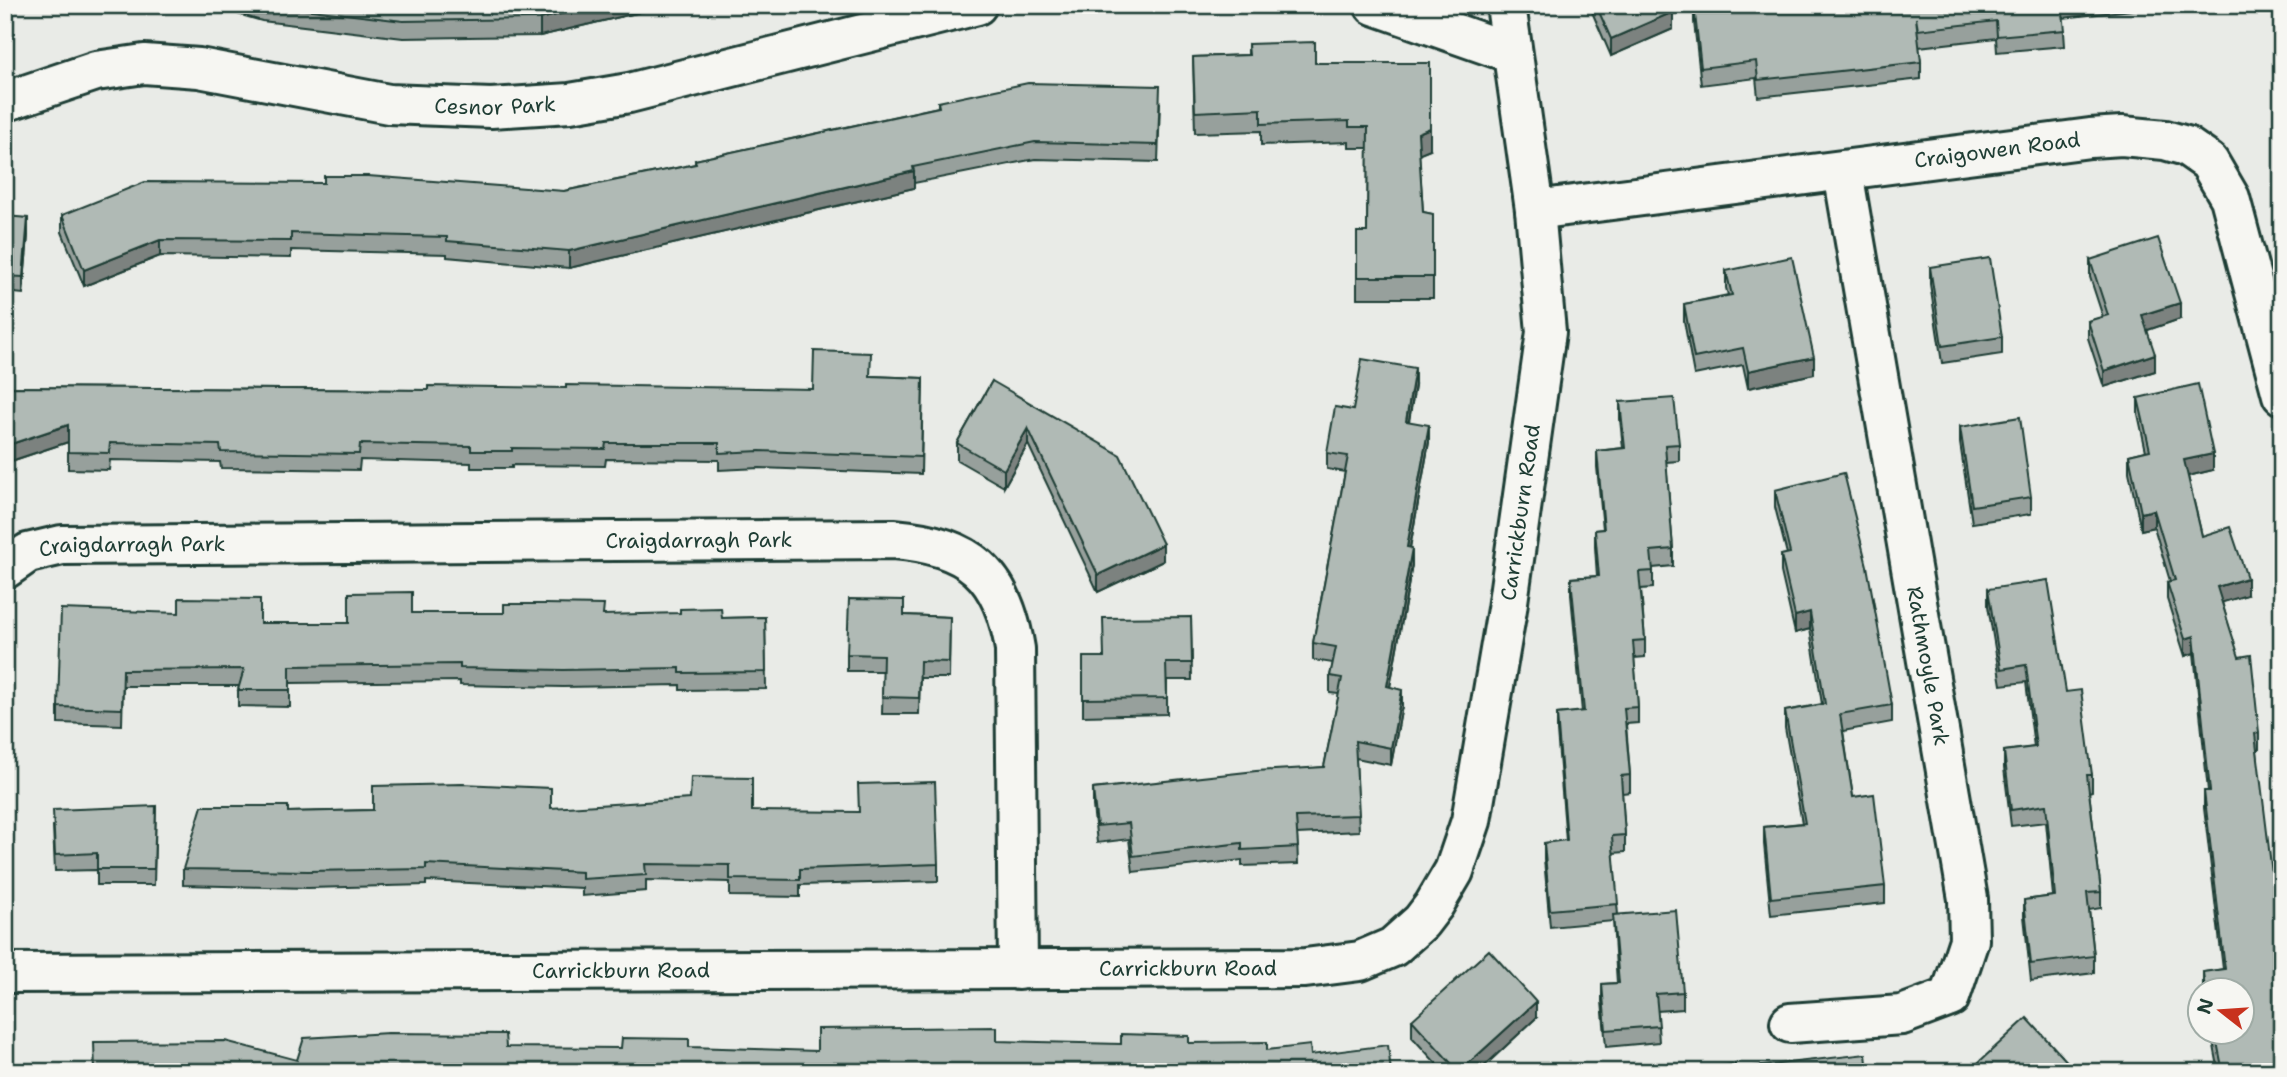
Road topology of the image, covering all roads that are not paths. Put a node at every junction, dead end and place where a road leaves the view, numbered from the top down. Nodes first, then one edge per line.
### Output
1 (977, 5) edge
2 (1374, 5) edge
3 (1506, 5) edge
4 (1511, 53) junction
5 (10, 100) dead end
6 (1843, 172) junction
7 (1535, 210) junction
8 (2271, 306) edge
9 (2282, 395) edge
10 (5, 569) edge
11 (1018, 970) junction
12 (5, 973) edge
13 (1790, 1023) dead end

1 - 5 street, Cesnor Park
2 - 4 street
3 - 4 street, Carrickburn Road
4 - 7 street, Carrickburn Road
6 - 7 street, Craigowen Road
6 - 8 street, Craigowen Road
6 - 13 street, Rathmoyle Park
7 - 11 street, Carrickburn Road
8 - 9 street, Craigowen Road
10 - 11 street, Craigdarragh Park
11 - 12 street, Carrickburn Road

